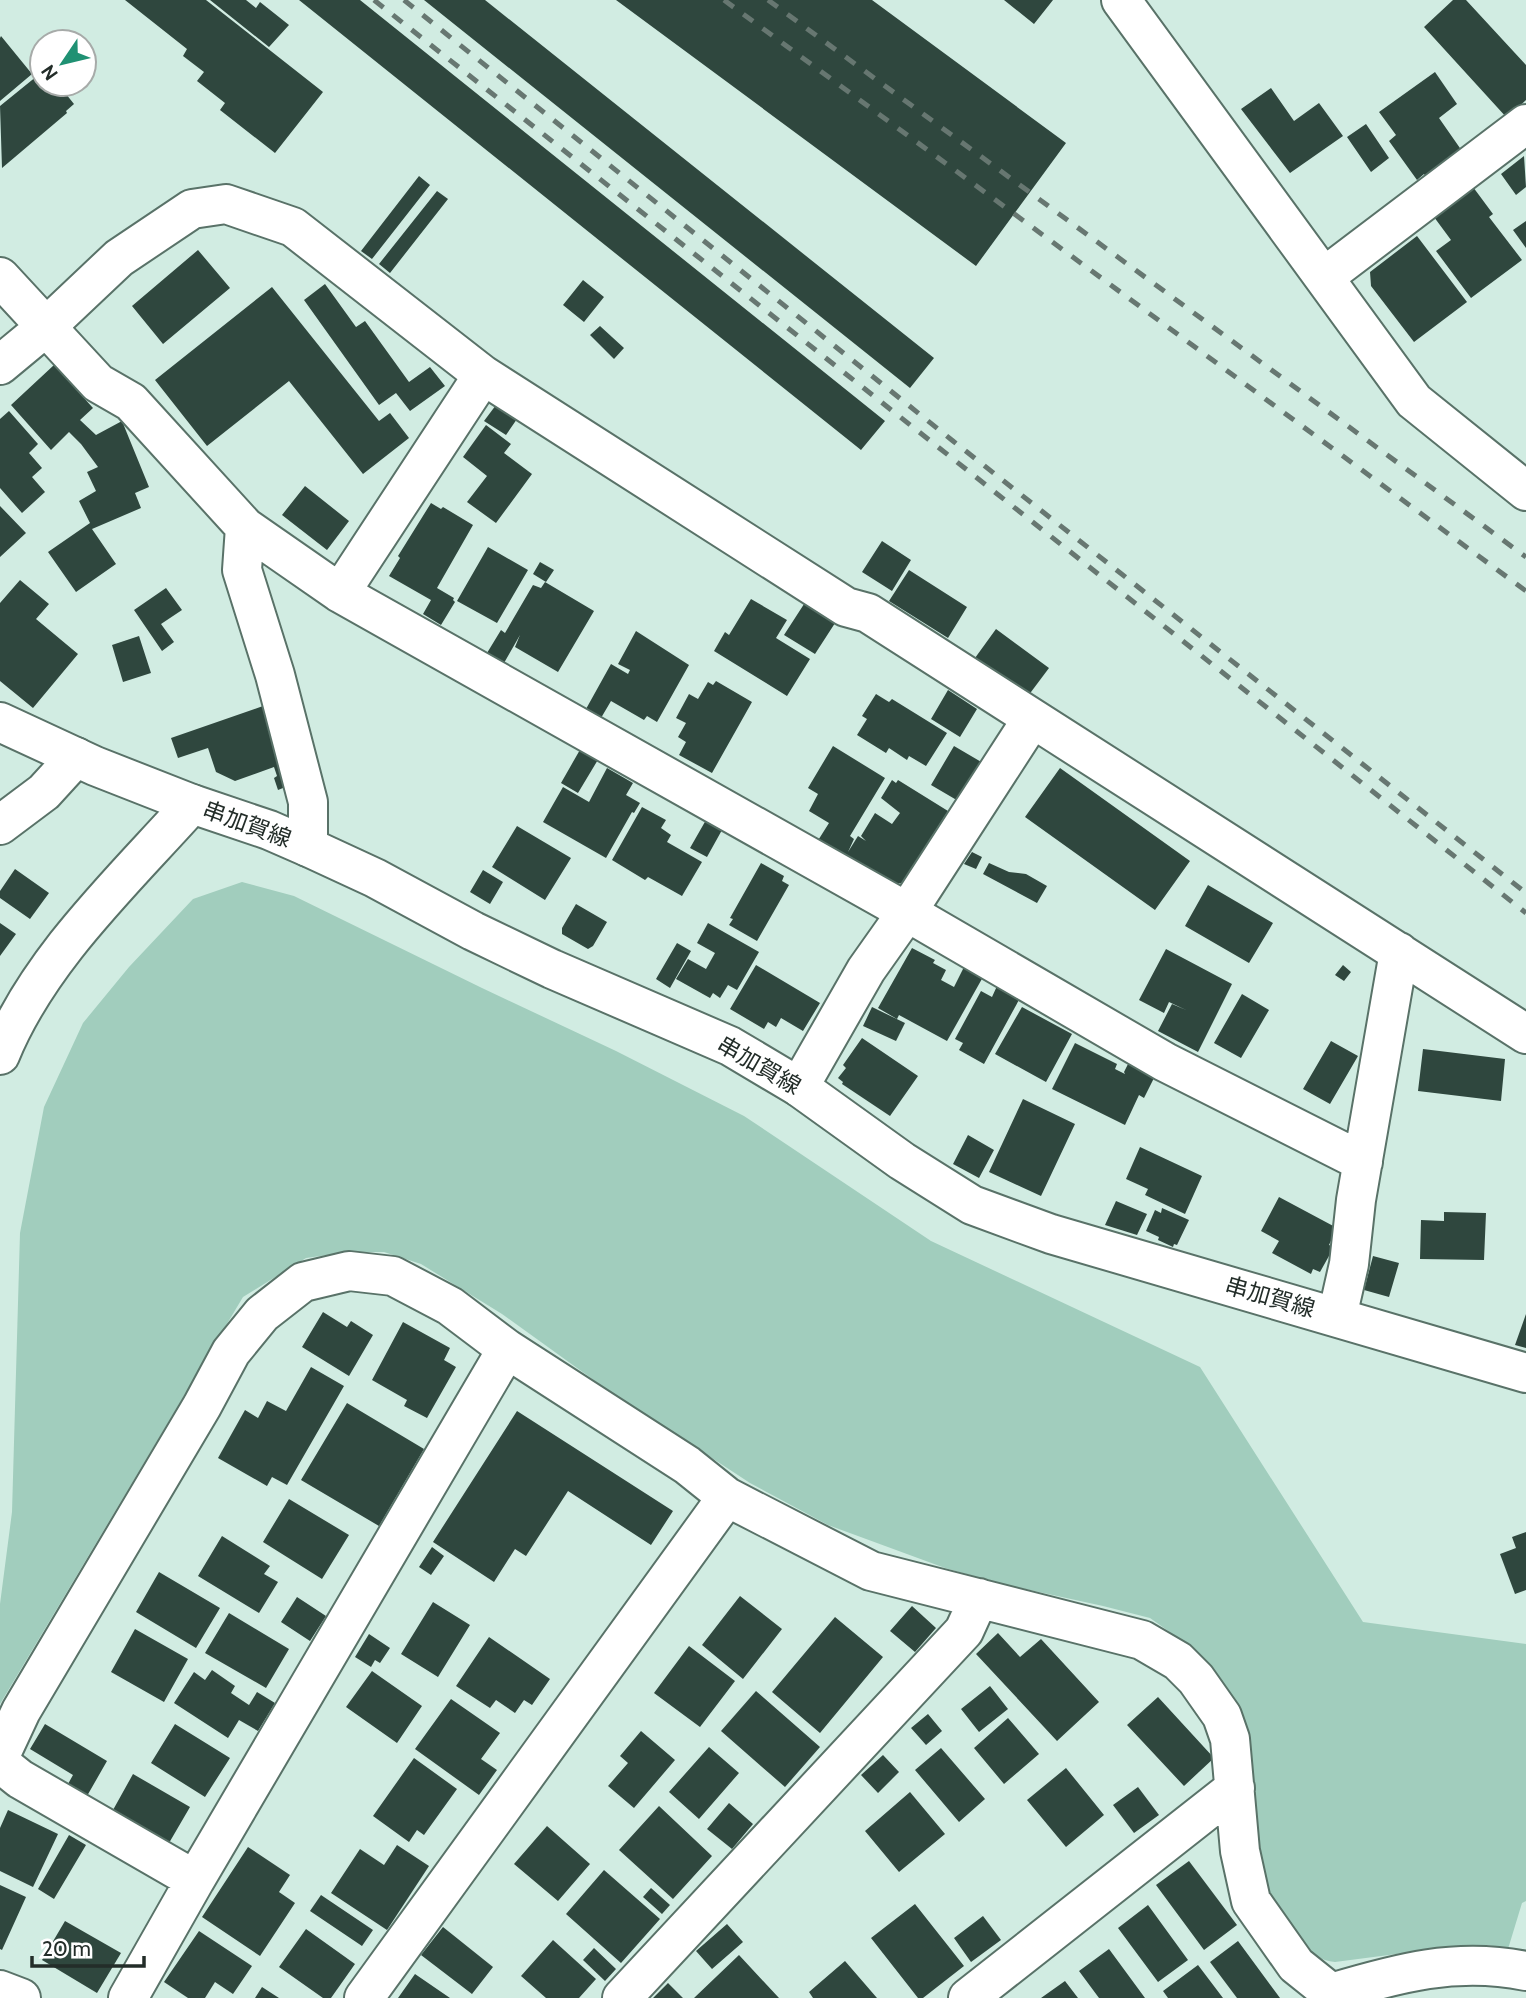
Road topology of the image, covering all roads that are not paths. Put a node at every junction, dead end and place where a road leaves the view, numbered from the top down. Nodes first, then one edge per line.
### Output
1 (1121, 0) edge
2 (1526, 124) edge
3 (0, 277) edge
4 (1324, 277) junction
5 (47, 326) junction
6 (0, 365) edge
7 (483, 375) junction
8 (1524, 488) edge
9 (244, 527) junction
10 (340, 593) junction
11 (1032, 719) junction
12 (0, 722) edge
13 (76, 757) junction
14 (192, 804) junction
15 (0, 825) edge
16 (308, 847) junction
17 (907, 912) junction
18 (1399, 952) junction
19 (1526, 1034) edge
20 (0, 1055) edge
21 (799, 1087) junction
22 (1363, 1163) junction
23 (1337, 1317) junction
24 (507, 1349) junction
25 (1526, 1373) edge
26 (727, 1497) junction
27 (979, 1598) junction
28 (0, 1756) edge
29 (0, 1763) edge
30 (1235, 1788) junction
31 (195, 1880) junction
32 (1526, 1971) edge
33 (0, 1990) edge
34 (1330, 1996) edge
35 (21, 1998) edge
36 (128, 1998) edge
37 (364, 1998) edge
38 (622, 1998) edge
39 (968, 1998) edge

1 - 4 street
2 - 4 street
3 - 5 street
4 - 8 street
5 - 6 street
5 - 7 street
5 - 9 street
7 - 10 street
7 - 11 street
9 - 10 street
9 - 16 street
10 - 17 street
11 - 17 street
11 - 18 street
12 - 13 street, 串加賀線
13 - 14 street, 串加賀線
13 - 15 street
14 - 16 street, 串加賀線
14 - 20 street
16 - 21 street, 串加賀線
17 - 21 street
17 - 22 street
18 - 19 street
18 - 22 street
21 - 23 street, 串加賀線
22 - 23 street
23 - 25 street, 串加賀線
24 - 26 street
24 - 28 street
24 - 31 street
26 - 27 street
26 - 37 street
27 - 30 street
27 - 38 street
29 - 31 street
30 - 34 street
30 - 39 street
31 - 36 street
32 - 34 street
33 - 35 street

